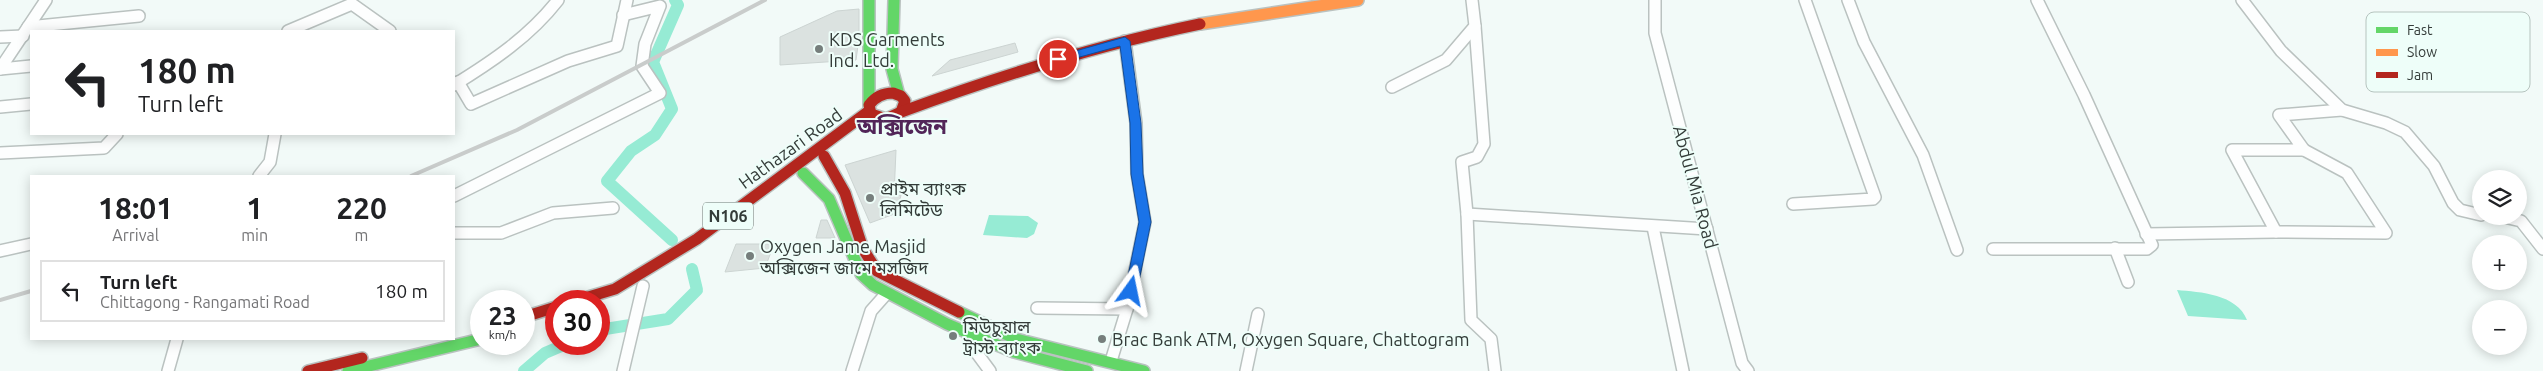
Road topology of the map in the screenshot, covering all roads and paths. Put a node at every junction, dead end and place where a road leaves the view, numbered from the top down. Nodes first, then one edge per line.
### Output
1 (46, 0) edge
2 (558, 0) edge
3 (627, 0) edge
4 (869, 0) edge
5 (894, 0) edge
6 (1358, 0) edge
7 (1472, 0) edge
8 (1655, 0) edge
9 (1805, 0) edge
10 (1848, 0) edge
11 (2037, 0) edge
12 (2242, 0) edge
13 (1252, 4) dead end
14 (624, 15) junction
15 (139, 16) dead end
16 (1475, 26) junction
17 (30, 30) edge
18 (33, 30) edge
19 (290, 30) edge
20 (389, 30) edge
21 (25, 31) junction
22 (0, 37) edge
23 (1125, 41) junction
24 (30, 66) edge
25 (0, 69) edge
26 (456, 83) edge
27 (1392, 87) dead end
28 (902, 103) junction
29 (30, 104) edge
30 (0, 107) edge
31 (869, 108) junction
32 (2342, 110) junction
33 (882, 119) junction
34 (116, 135) edge
35 (276, 135) edge
36 (2304, 150) junction
37 (0, 152) edge
38 (824, 156) junction
39 (803, 173) junction
40 (260, 175) edge
41 (455, 196) edge
42 (1793, 204) dead end
43 (613, 208) dead end
44 (2472, 213) edge
45 (1468, 214) junction
46 (2524, 225) edge
47 (1654, 227) junction
48 (1707, 229) junction
49 (2276, 232) junction
50 (455, 233) edge
51 (2146, 234) junction
52 (30, 244) edge
53 (2115, 248) junction
54 (1993, 249) dead end
55 (2543, 249) edge
56 (1957, 250) dead end
57 (0, 251) edge
58 (2128, 282) dead end
59 (643, 286) junction
60 (610, 291) edge
61 (887, 293) junction
62 (610, 302) edge
63 (1037, 308) dead end
64 (1127, 308) junction
65 (1258, 314) dead end
66 (470, 331) edge
67 (968, 332) junction
68 (455, 335) edge
69 (177, 340) edge
70 (434, 340) edge
71 (470, 342) edge
72 (1111, 361) junction
73 (168, 371) edge
74 (308, 371) edge
75 (348, 371) edge
76 (623, 371) edge
77 (852, 371) edge
78 (990, 371) edge
79 (1087, 371) edge
80 (1144, 371) edge
81 (1246, 371) edge
82 (1495, 371) edge
83 (1683, 371) edge
84 (1748, 371) edge

1 - 21 street
2 - 26 street
3 - 14 street
4 - 31 main road
5 - 28 main road
6 - 23 main road, N106
7 - 16 street
8 - 48 street, Abdul Mia Road
9 - 42 street
10 - 56 street
11 - 51 street
12 - 32 street
13 - 28 main road, N106
14 - 26 street
14 - 41 street
15 - 18 street
16 - 27 street
16 - 45 street
17 - 21 street
19 - 20 street
21 - 22 street
21 - 25 street
23 - 28 main road, N106
23 - 64 street
24 - 25 street
28 - 31 main road, N106
28 - 33 main road, N106
29 - 30 street
31 - 33 main road
31 - 60 main road, Hathazari Road / N106
32 - 36 street
32 - 44 street
33 - 38 main road, Hathazari Road / N106
34 - 37 street
35 - 40 street
36 - 49 street
36 - 49 street
38 - 39 main road, Hathazari Road / N106
38 - 72 main road
39 - 59 main road, Hathazari Road / N106
39 - 61 main road
43 - 50 street
45 - 47 street
45 - 82 street
46 - 55 street
47 - 48 street
47 - 83 street
48 - 84 street, Abdul Mia Road
49 - 51 street
51 - 53 street
52 - 57 street
53 - 54 street
53 - 58 street
59 - 62 main road, Hathazari Road / N106
59 - 76 street
61 - 67 main road
61 - 77 street
63 - 64 street
64 - 72 street
65 - 81 street
66 - 68 main road
67 - 78 street
67 - 79 main road
69 - 73 street
70 - 74 main road
71 - 75 main road
72 - 80 main road

